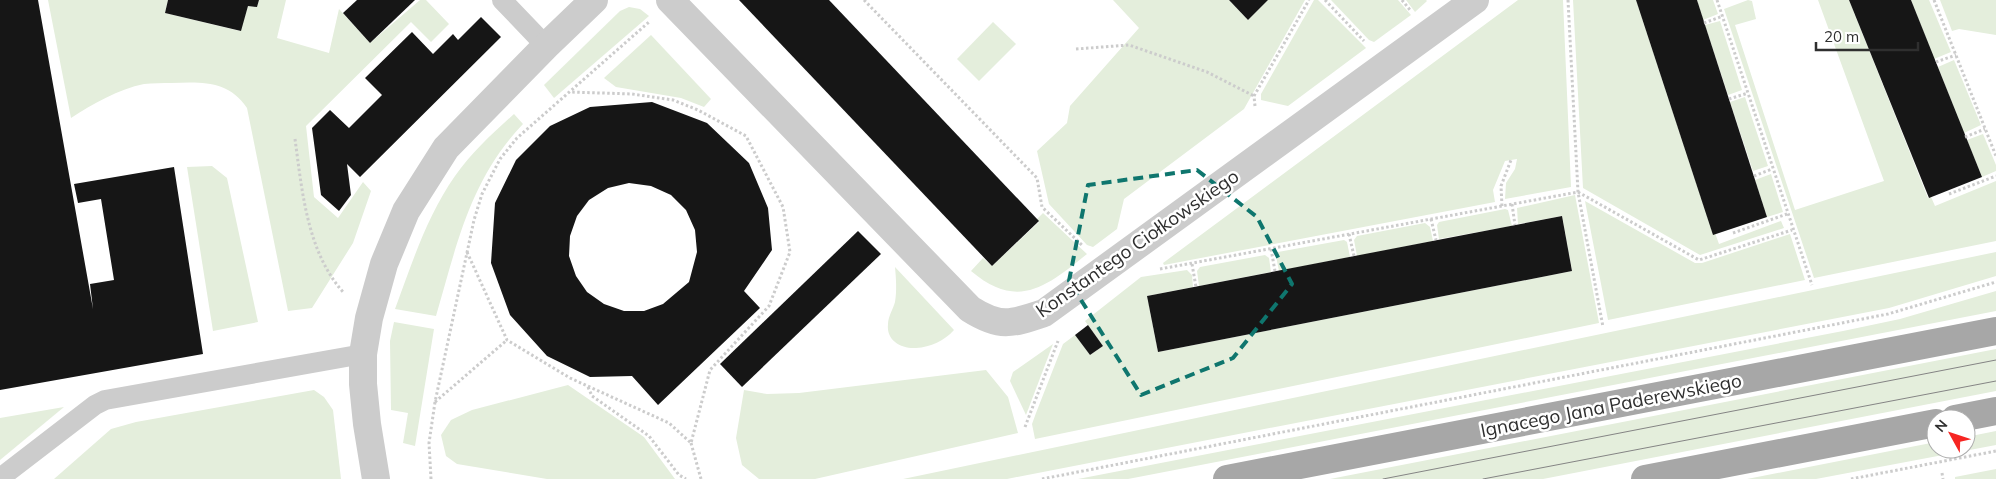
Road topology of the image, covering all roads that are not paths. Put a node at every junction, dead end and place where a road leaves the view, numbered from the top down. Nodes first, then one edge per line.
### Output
1 (502, 0) edge
2 (594, 0) edge
3 (1475, 0) edge
4 (671, 1) edge
5 (546, 46) junction
6 (1996, 331) edge
7 (363, 354) junction
8 (1996, 411) edge
9 (1976, 415) edge
10 (1926, 425) edge
11 (0, 478) edge
12 (376, 479) edge
13 (1227, 479) edge
14 (1645, 479) edge

1 - 5 lane
2 - 5 street
3 - 4 street, Konstantego Ciołkowskiego
5 - 7 street
6 - 13 main road, Ignacego Jana Paderewskiego
7 - 11 lane
7 - 12 street
8 - 9 main road
10 - 14 main road

